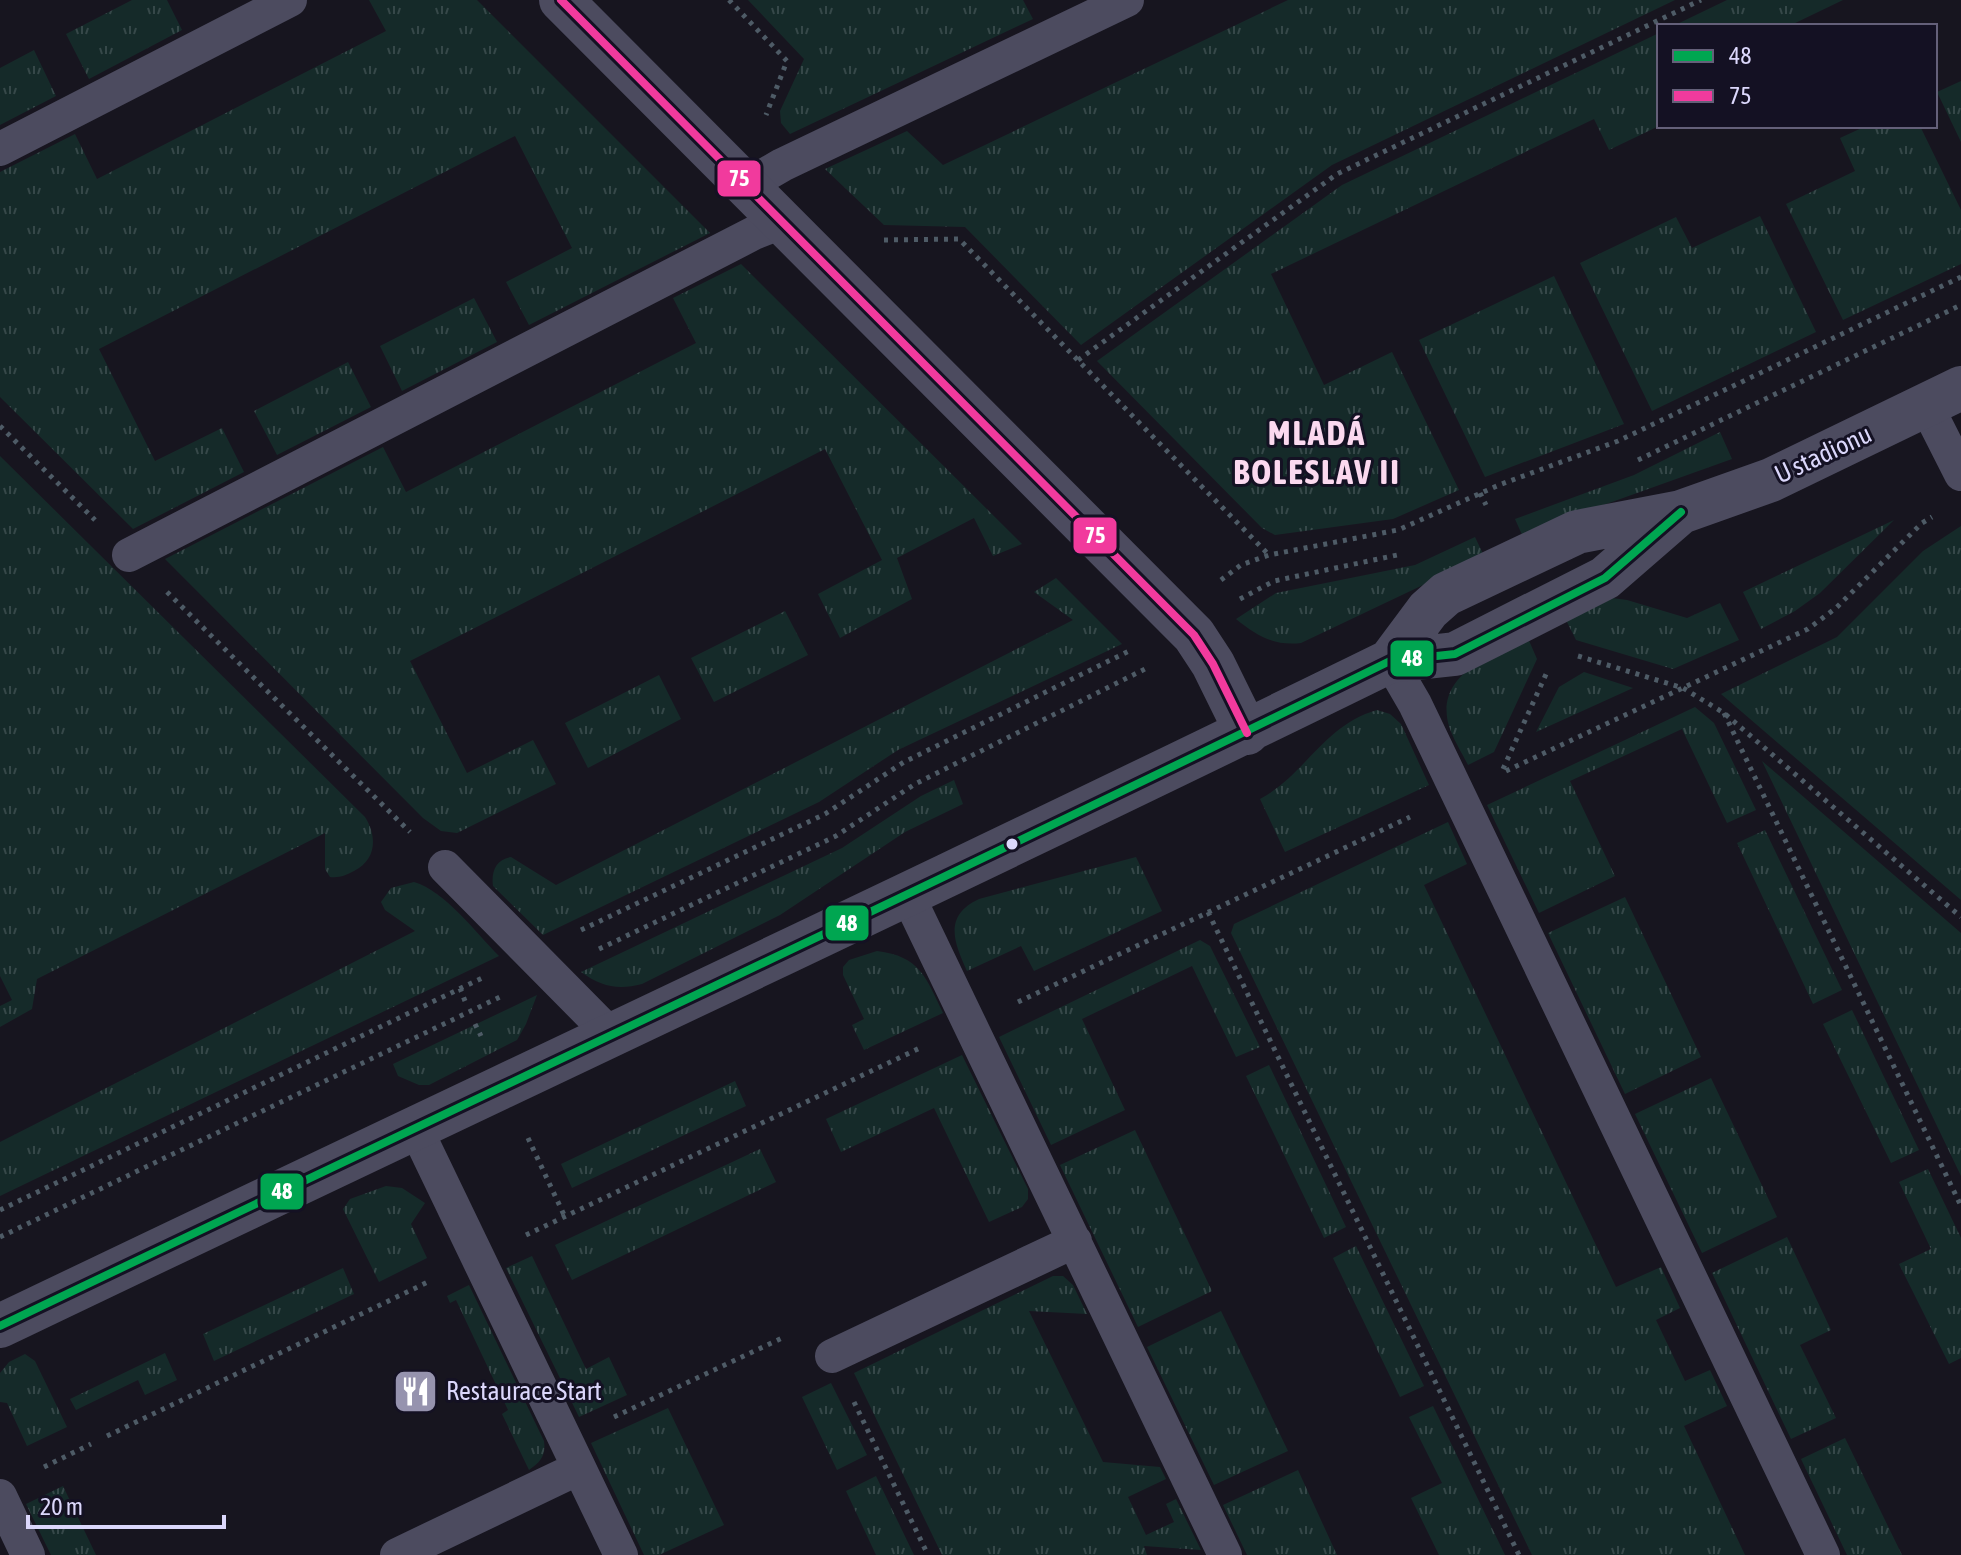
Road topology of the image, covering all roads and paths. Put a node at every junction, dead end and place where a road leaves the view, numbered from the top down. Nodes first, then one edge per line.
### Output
1 (290, 0) edge
2 (561, 0) edge
3 (729, 0) edge
4 (1127, 0) edge
5 (1701, 0) edge
6 (766, 126) dead end
7 (0, 149) edge
8 (746, 186) junction
9 (782, 222) junction
10 (874, 234) dead end
11 (1961, 277) edge
12 (1961, 305) edge
13 (1078, 360) junction
14 (1944, 397) edge
15 (0, 426) edge
16 (1629, 464) dead end
17 (1961, 474) edge
18 (1480, 493) junction
19 (1486, 505) dead end
20 (1945, 510) dead end
21 (1681, 512) junction
22 (1409, 553) dead end
23 (129, 555) junction
24 (1269, 555) junction
25 (1184, 626) junction
26 (1571, 654) dead end
27 (1390, 661) junction
28 (1551, 663) dead end
29 (1683, 688) junction
30 (1724, 713) junction
31 (1247, 733) junction
32 (1458, 795) junction
33 (445, 867) joint
34 (908, 896) junction
35 (1208, 912) junction
36 (1961, 917) edge
37 (541, 964) junction
38 (460, 988) junction
39 (465, 1001) dead end
40 (970, 1025) junction
41 (610, 1034) junction
42 (415, 1127) junction
43 (526, 1132) dead end
44 (1961, 1206) edge
45 (0, 1210) edge
46 (565, 1217) junction
47 (0, 1237) edge
48 (1075, 1241) junction
49 (479, 1257) junction
50 (0, 1326) edge
51 (832, 1356) junction
52 (632, 1408) dead end
53 (107, 1436) dead end
54 (579, 1468) junction
55 (0, 1496) edge
56 (28, 1555) edge
57 (397, 1555) edge
58 (621, 1555) edge
59 (928, 1555) edge
60 (1225, 1555) edge
61 (1519, 1555) edge
62 (1823, 1555) edge

1 - 7 lane
2 - 8 street
3 - 6 path
4 - 8 lane
5 - 13 path
8 - 9 street
9 - 23 lane
9 - 25 street
10 - 13 path
11 - 18 path
12 - 16 path
13 - 24 path
14 - 17 lane
14 - 21 street, U stadionu
15 - 23 path
18 - 19 path
18 - 24 path
20 - 29 path
21 - 27 street
21 - 27 street
22 - 25 path
23 - 33 path
24 - 25 path
25 - 31 street
25 - 37 path
25 - 37 path
26 - 29 path
27 - 31 street
27 - 32 lane
28 - 29 path
29 - 30 path
30 - 36 path
30 - 44 path
31 - 34 street
32 - 35 path
32 - 62 lane
33 - 37 lane
34 - 40 lane
34 - 41 street
35 - 40 path
35 - 61 path
37 - 38 path
37 - 41 lane
37 - 47 path
38 - 39 path
38 - 45 path
40 - 46 path
40 - 48 lane
41 - 42 street
42 - 49 lane
42 - 50 street
43 - 46 path
46 - 49 path
48 - 51 lane
48 - 60 lane
49 - 53 path
49 - 54 lane
51 - 52 path
51 - 59 path
54 - 57 lane
54 - 58 lane
55 - 56 lane

